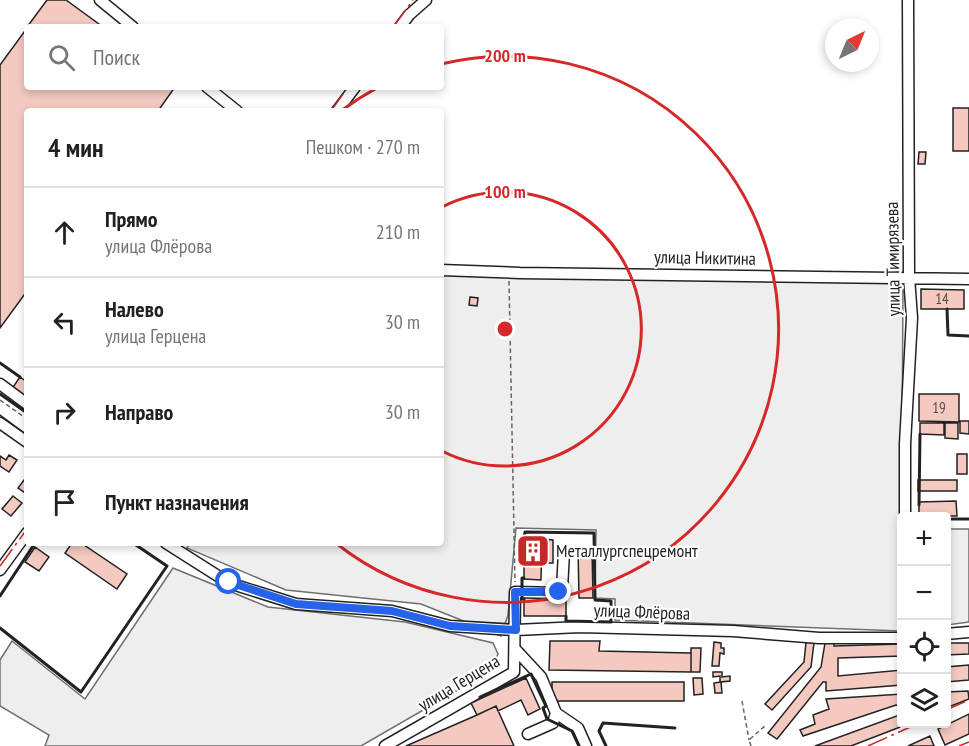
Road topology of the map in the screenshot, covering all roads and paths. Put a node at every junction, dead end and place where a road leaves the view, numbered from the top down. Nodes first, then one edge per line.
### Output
1 (100, 0) edge
2 (413, 0) edge
3 (426, 0) edge
4 (908, 0) edge
5 (409, 15) junction
6 (129, 24) edge
7 (402, 24) edge
8 (211, 90) edge
9 (353, 90) edge
10 (233, 108) edge
11 (339, 108) edge
12 (444, 270) edge
13 (509, 272) junction
14 (909, 277) junction
15 (969, 279) edge
16 (0, 384) edge
17 (0, 400) edge
18 (24, 402) edge
19 (24, 417) edge
20 (0, 423) edge
21 (24, 440) edge
22 (905, 512) edge
23 (24, 536) edge
24 (170, 546) edge
25 (564, 552) dead end
26 (0, 570) edge
27 (515, 592) junction
28 (516, 630) junction
29 (969, 632) edge
30 (951, 634) edge
31 (897, 638) edge
32 (515, 650) junction
33 (742, 701) dead end
34 (556, 713) junction
35 (765, 725) dead end
36 (528, 734) dead end
37 (749, 740) junction
38 (385, 746) edge
39 (586, 746) edge
40 (751, 746) edge

1 - 6 street
2 - 5 street
3 - 5 street
4 - 14 street, улица Тимирязева
5 - 7 street
8 - 10 street
9 - 11 street
12 - 13 street, улица Никитина
13 - 14 street, улица Никитина
13 - 27 path
14 - 15 street, улица Никитина
14 - 22 street, улица Тимирязева
16 - 18 street
17 - 19 path
20 - 21 street
23 - 26 street
24 - 28 street, улица Флёрова
25 - 27 street
27 - 28 street, улица Герцена
28 - 31 street, улица Флёрова
28 - 32 street, улица Герцена
29 - 30 street
32 - 34 street
32 - 38 street, улица Герцена
33 - 37 path
34 - 36 street
34 - 39 street
35 - 37 path
37 - 40 path

